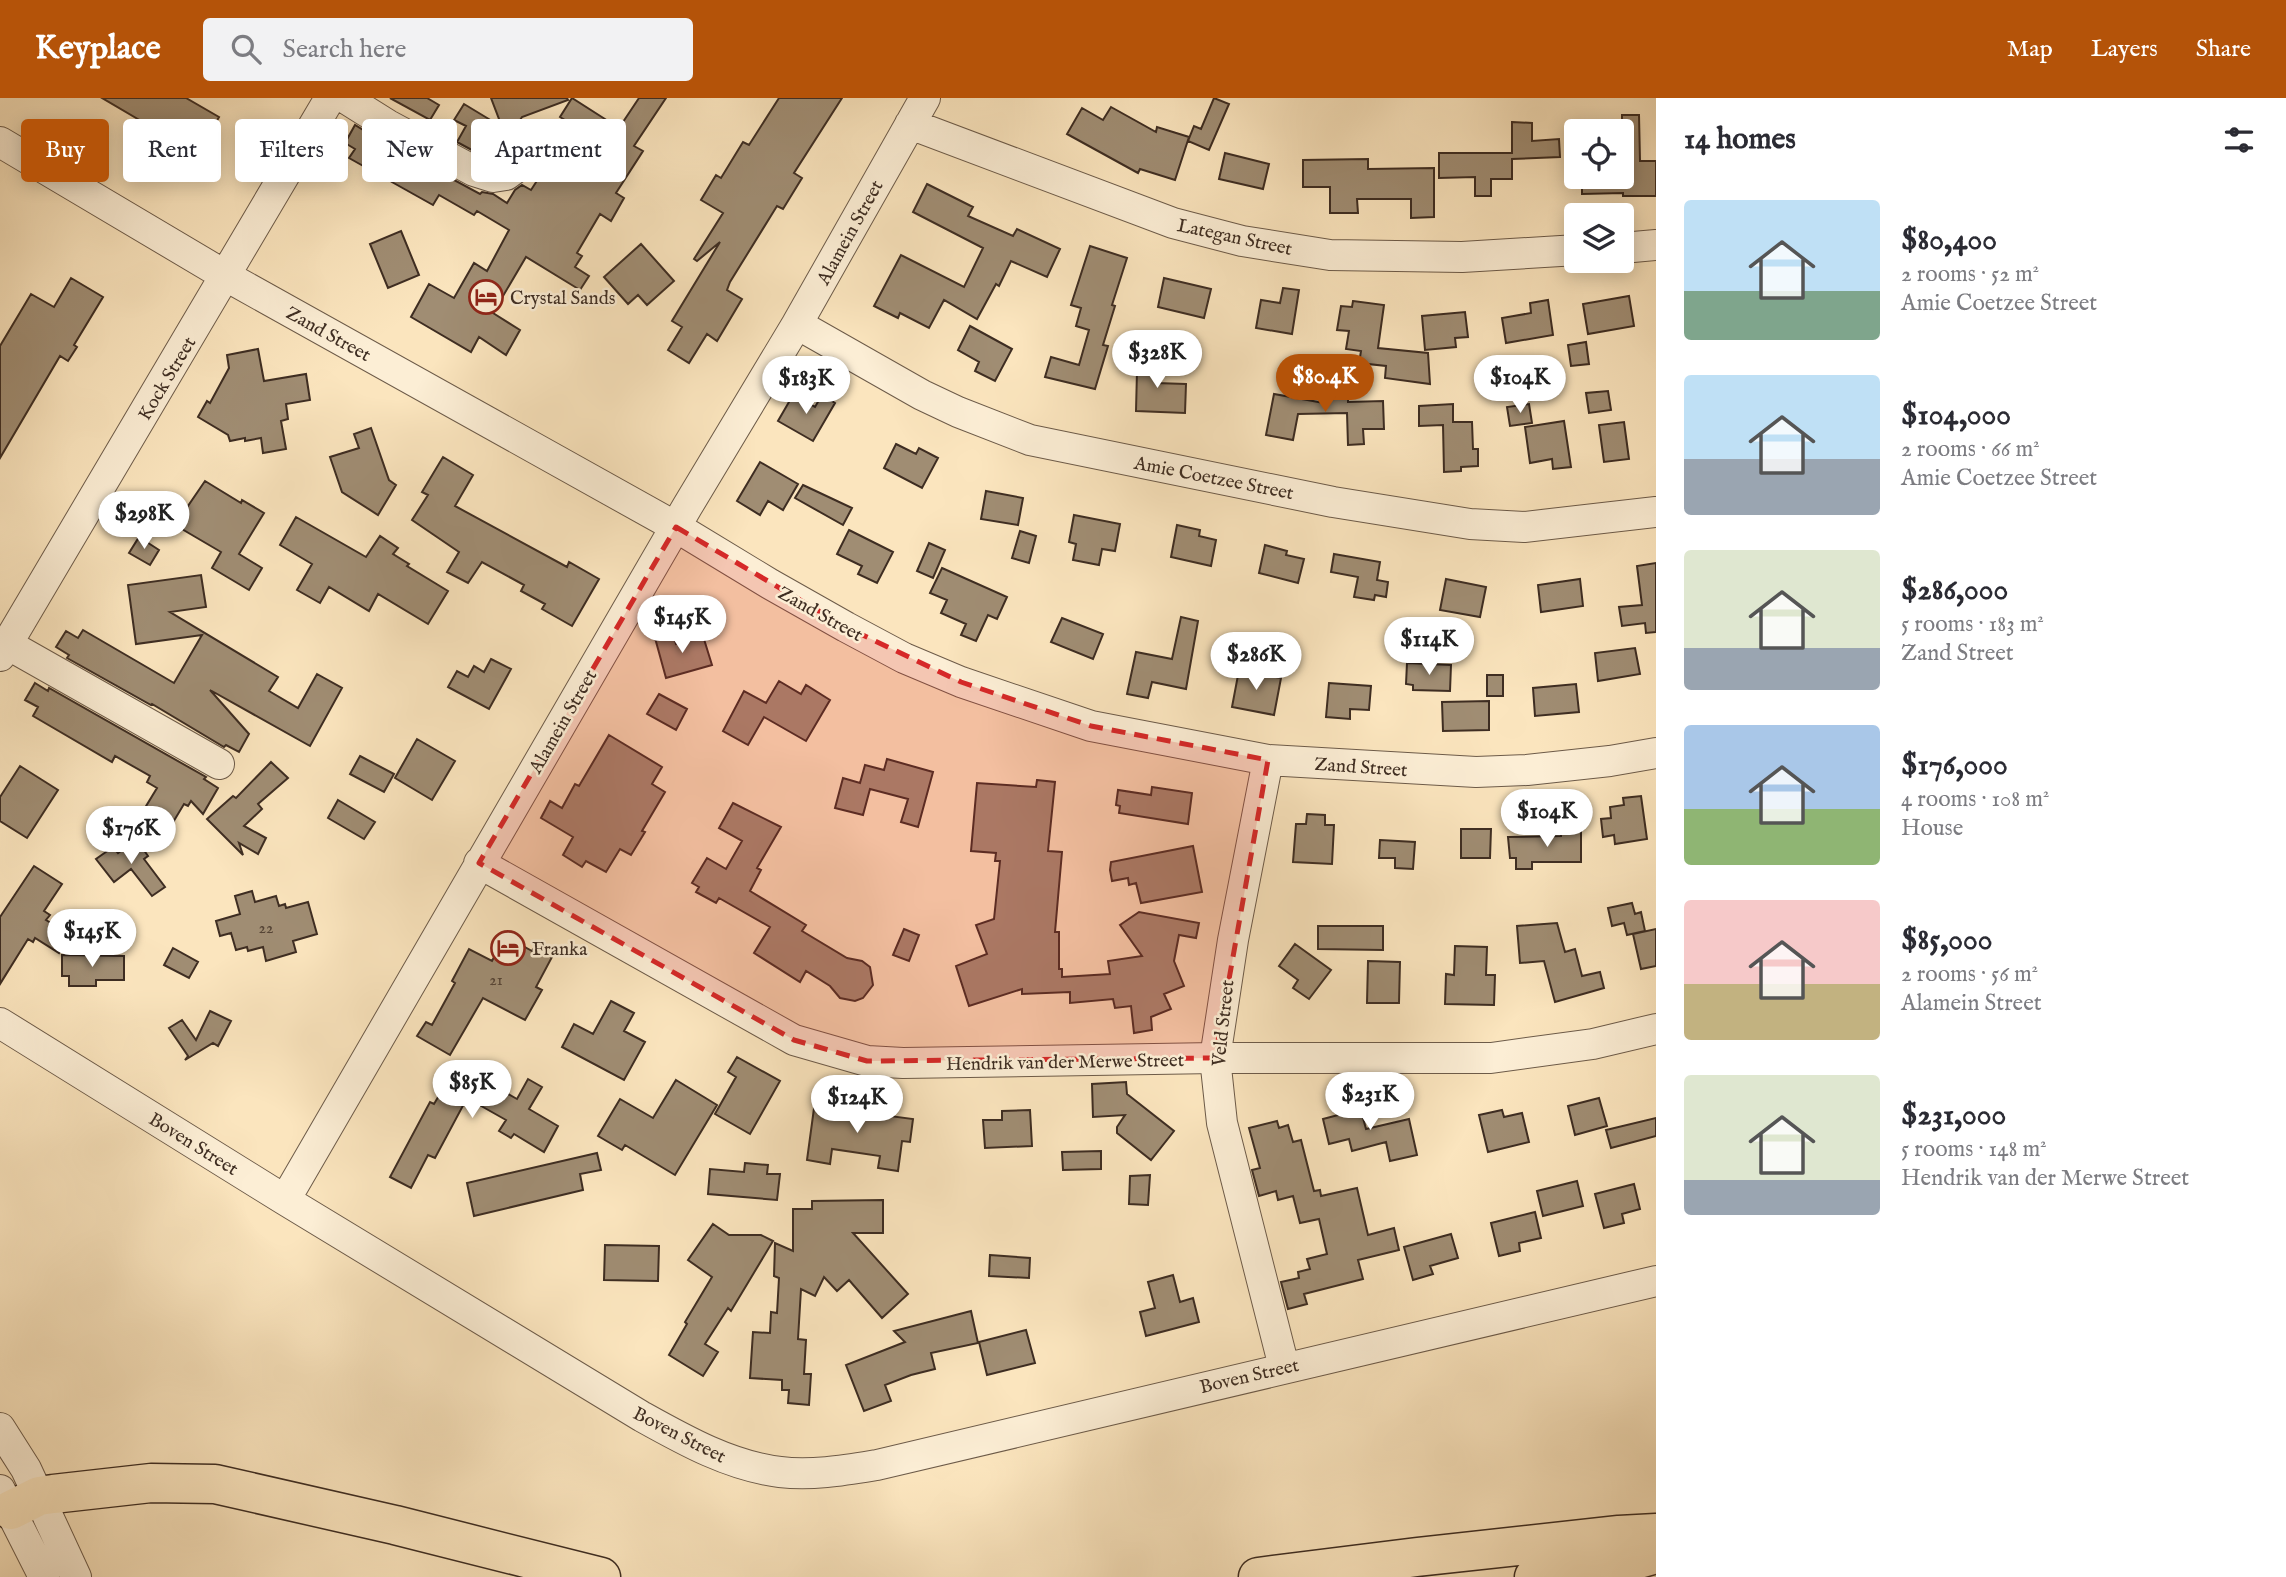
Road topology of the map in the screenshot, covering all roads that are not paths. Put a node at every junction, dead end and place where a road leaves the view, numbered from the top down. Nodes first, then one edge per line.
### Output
1 (330, 98) edge
2 (345, 98) edge
3 (925, 98) edge
4 (910, 124) junction
5 (2, 147) edge
6 (471, 169) edge
7 (1656, 246) edge
8 (1634, 247) edge
9 (1564, 251) edge
10 (226, 276) junction
11 (797, 324) junction
12 (1656, 512) edge
13 (676, 527) junction
14 (4, 650) edge
15 (1656, 753) edge
16 (1268, 760) junction
17 (219, 764) dead end
18 (479, 863) junction
19 (0, 1023) edge
20 (1656, 1028) edge
21 (1215, 1058) junction
22 (285, 1200) junction
23 (1656, 1281) edge
24 (1284, 1367) junction
25 (0, 1428) edge
26 (17, 1499) edge
27 (1656, 1533) edge
28 (1656, 1540) edge
29 (1656, 1554) edge
30 (44, 1577) edge
31 (76, 1577) edge
32 (601, 1577) edge
33 (1258, 1577) edge
34 (1382, 1577) edge
35 (1534, 1577) edge

1 - 10 street, Kock Street
2 - 6 street
3 - 4 street, Alamein Street
4 - 9 street, Lategan Street
4 - 11 street, Alamein Street
5 - 10 street, Zand Street
7 - 8 street
10 - 13 street, Zand Street
10 - 14 street, Kock Street
11 - 12 street, Amie Coetzee Street
11 - 13 street, Alamein Street
13 - 16 street, Zand Street
13 - 18 street, Alamein Street
14 - 17 street
15 - 16 street, Zand Street
16 - 21 street, Veld Street
18 - 21 street, Hendrik van der Merwe Street
18 - 22 street, Alamein Street
19 - 22 street, Boven Street
20 - 21 street, Hendrik van der Merwe Street
21 - 24 street, Veld Street
22 - 24 street, Boven Street
23 - 24 street, Boven Street
25 - 26 street
26 - 30 street
26 - 31 street
26 - 32 highway
27 - 33 highway
28 - 34 highway
29 - 35 highway

